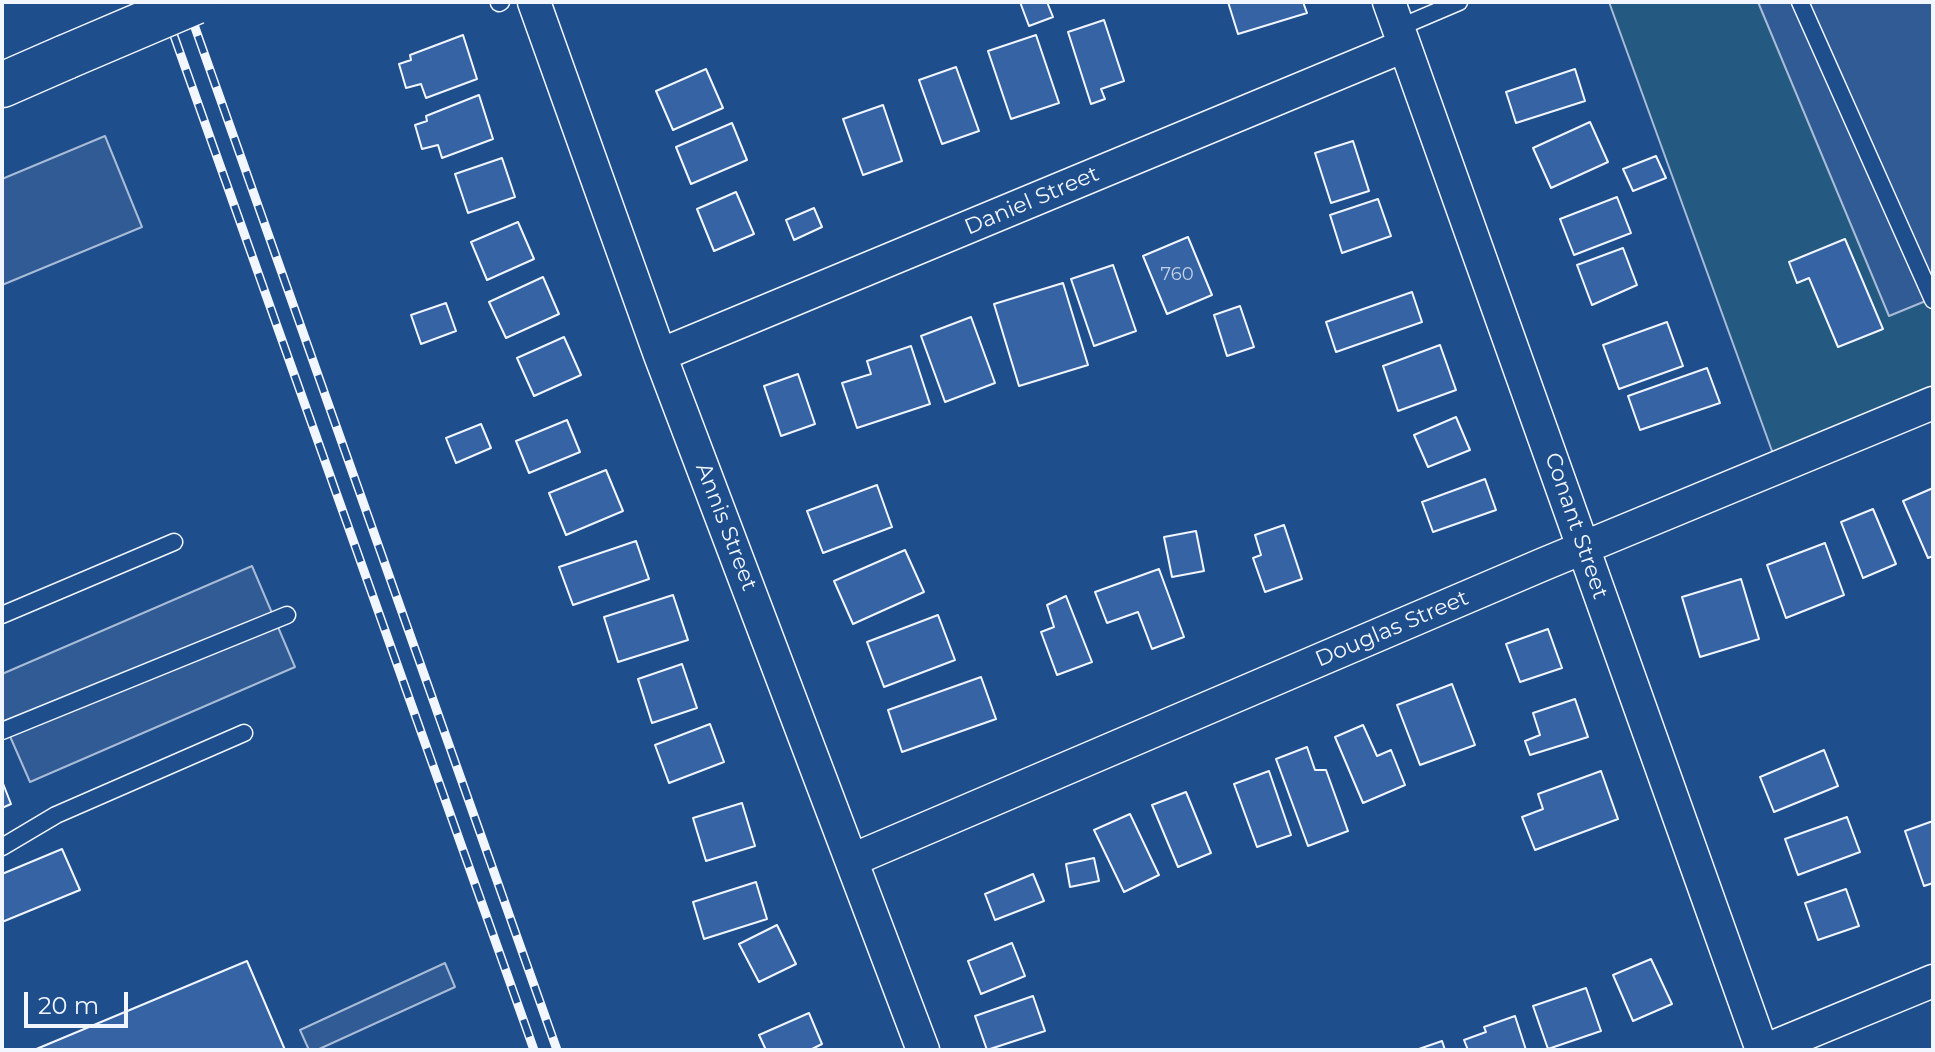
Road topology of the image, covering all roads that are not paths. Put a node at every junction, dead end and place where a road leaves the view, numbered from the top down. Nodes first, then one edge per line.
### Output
1 (195, 2) edge
2 (534, 2) edge
3 (1459, 2) edge
4 (1800, 2) edge
5 (1397, 25) edge
6 (2, 85) edge
7 (1933, 300) edge
8 (660, 355) junction
9 (1933, 403) edge
10 (174, 542) dead end
11 (1584, 548) junction
12 (2, 615) edge
13 (287, 615) dead end
14 (2, 731) edge
15 (244, 733) dead end
16 (2, 847) edge
17 (852, 860) junction
18 (1933, 981) edge
19 (923, 1050) edge
20 (1764, 1050) edge

1 - 6 main road, bridge
2 - 8 street, Annis Street
3 - 5 lane
4 - 7 lane
5 - 8 street, Daniel Street
5 - 11 street, Conant Street
8 - 17 street, Annis Street
9 - 11 street, Douglas Street
10 - 12 lane
11 - 17 street, Douglas Street
11 - 20 street, Conant Street
13 - 14 lane
15 - 16 lane
17 - 19 street, Annis Street
18 - 20 street

